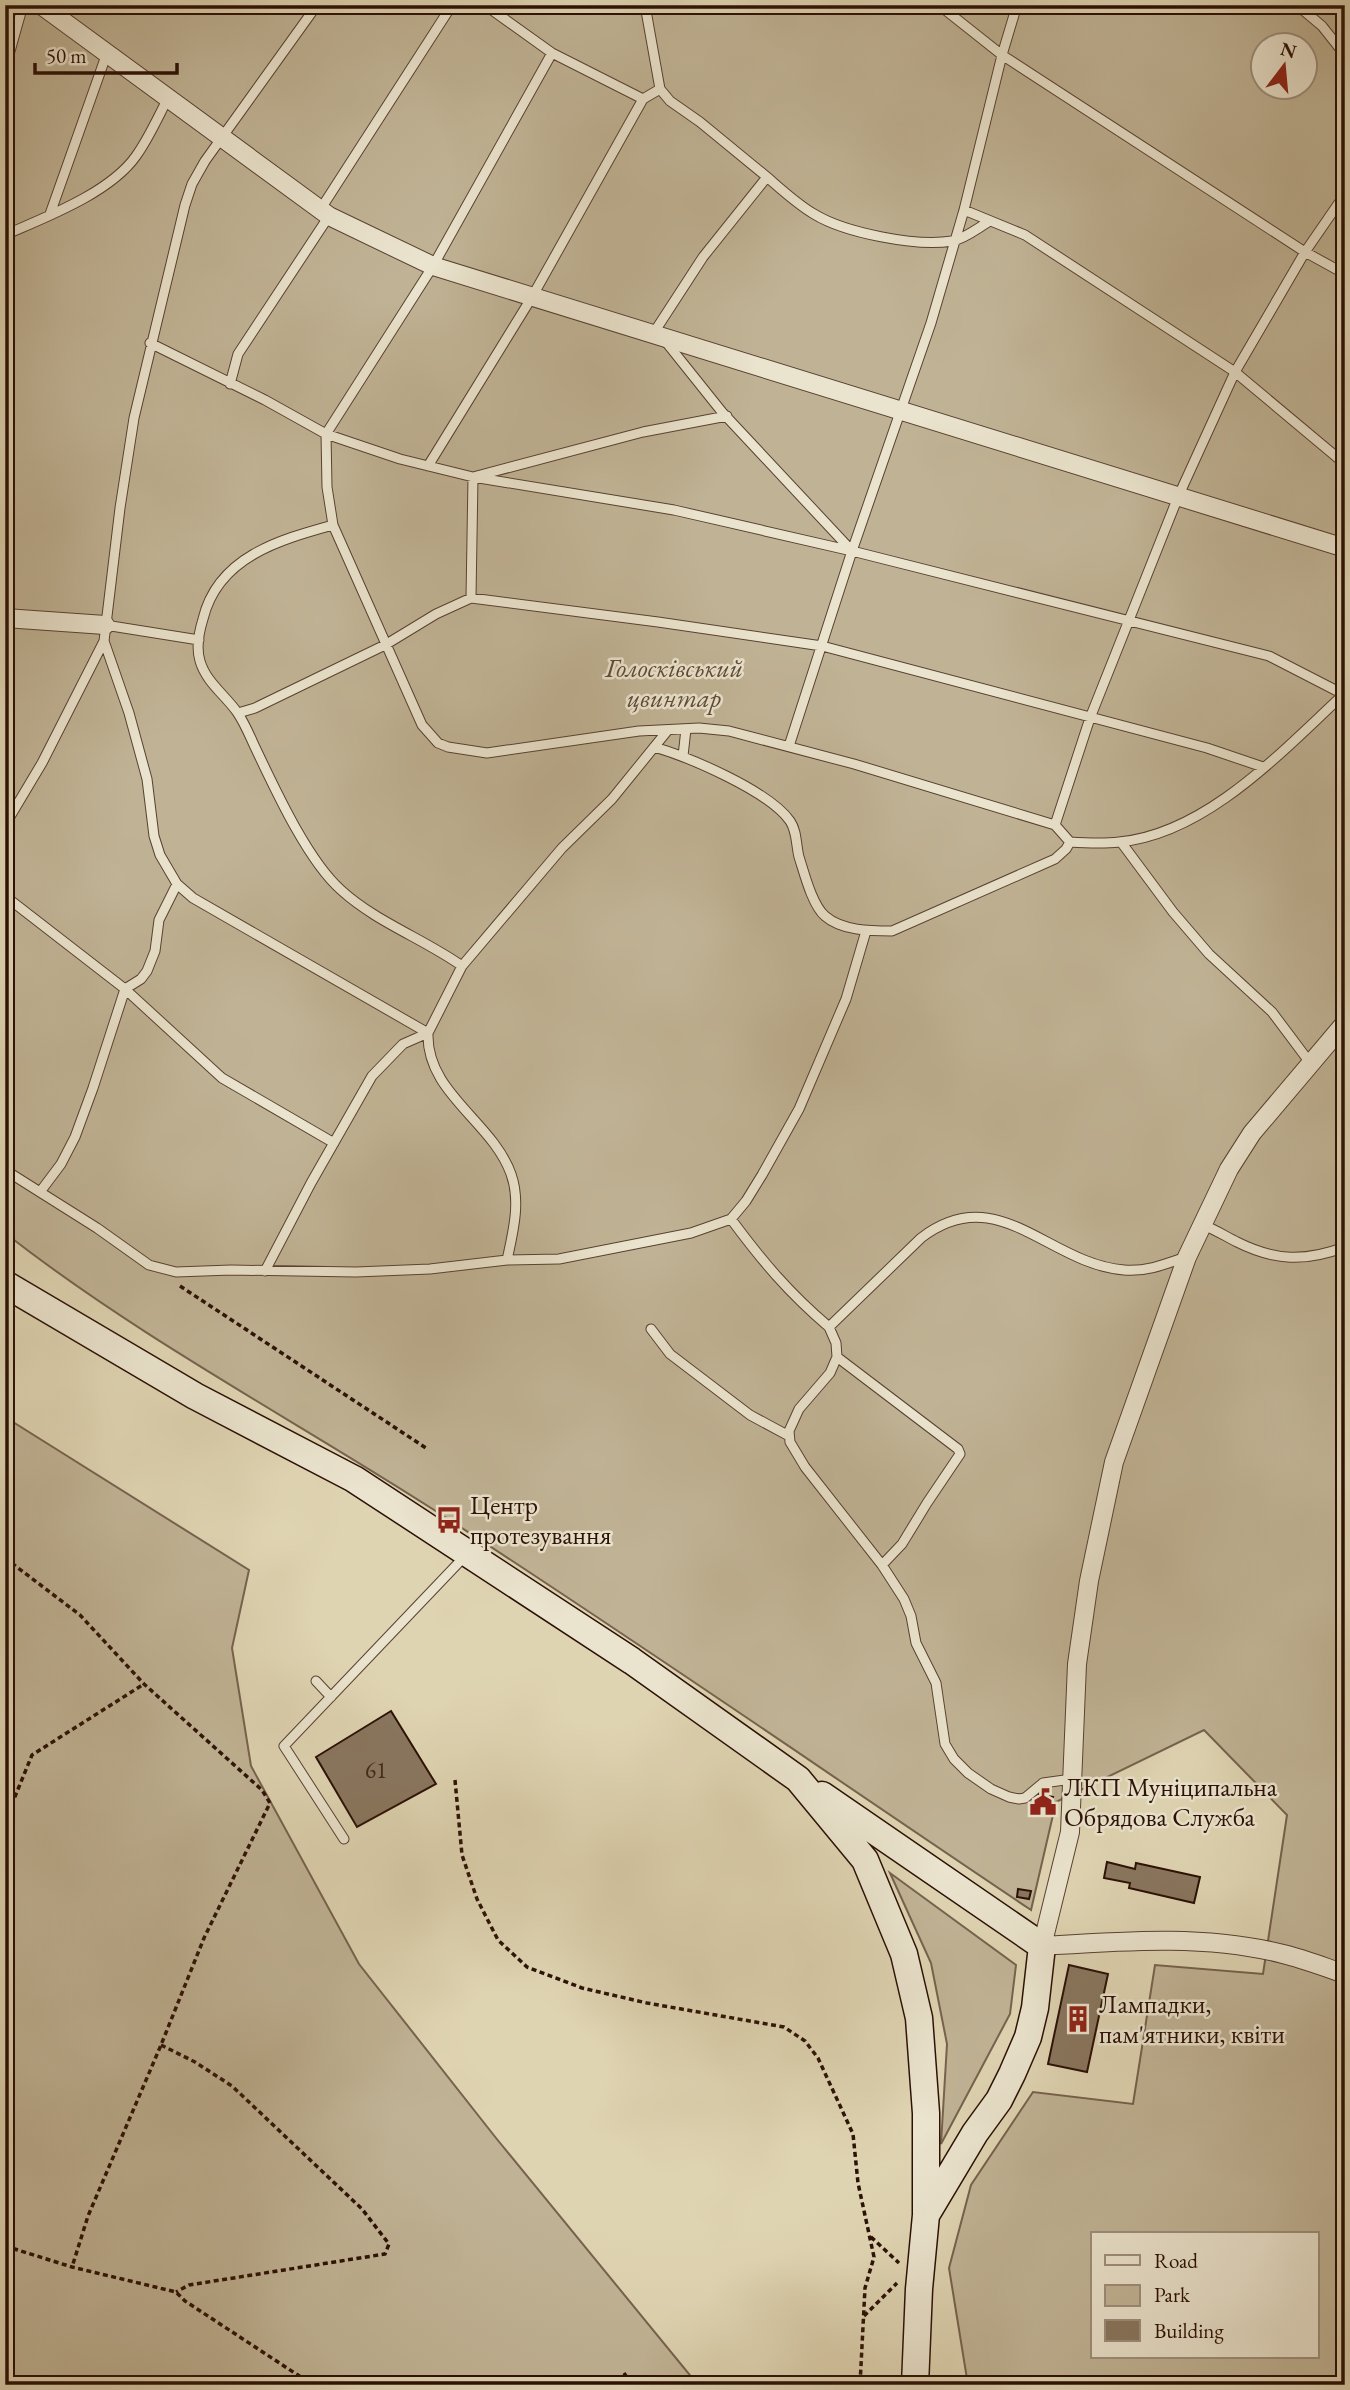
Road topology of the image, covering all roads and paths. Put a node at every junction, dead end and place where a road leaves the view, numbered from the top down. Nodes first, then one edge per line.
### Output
1 (23, 5) edge
2 (41, 5) edge
3 (317, 5) edge
4 (452, 5) edge
5 (485, 5) edge
6 (645, 5) edge
7 (939, 5) edge
8 (1017, 5) edge
9 (1297, 5) edge
10 (107, 53) junction
11 (552, 53) junction
12 (1002, 55) junction
13 (1345, 55) edge
14 (5, 69) edge
15 (660, 89) junction
16 (168, 97) junction
17 (643, 99) junction
18 (222, 138) junction
19 (767, 177) junction
20 (1345, 194) edge
21 (964, 210) junction
22 (325, 213) junction
23 (50, 214) junction
24 (990, 221) junction
25 (5, 235) edge
26 (954, 241) junction
27 (1305, 251) junction
28 (433, 266) junction
29 (1345, 274) edge
30 (532, 297) junction
31 (658, 336) junction
32 (150, 343) junction
33 (1235, 372) junction
34 (230, 383) junction
35 (901, 412) junction
36 (727, 416) junction
37 (326, 434) junction
38 (1345, 464) edge
39 (428, 466) junction
40 (473, 477) junction
41 (1178, 496) junction
42 (333, 525) junction
43 (1345, 548) edge
44 (852, 551) junction
45 (471, 598) junction
46 (5, 618) edge
47 (1128, 621) junction
48 (105, 633) junction
49 (199, 639) junction
50 (385, 645) junction
51 (822, 646) junction
52 (1344, 693) edge
53 (238, 713) junction
54 (1090, 718) junction
55 (686, 729) junction
56 (668, 730) junction
57 (789, 746) junction
58 (654, 747) junction
59 (683, 757) junction
60 (1263, 766) junction
61 (5, 825) edge
62 (1055, 825) junction
63 (1070, 842) junction
64 (1121, 842) junction
65 (177, 884) junction
66 (5, 896) edge
67 (866, 930) junction
68 (462, 966) junction
69 (125, 989) junction
70 (1343, 1029) edge
71 (428, 1033) junction
72 (1311, 1064) junction
73 (334, 1143) junction
74 (5, 1170) edge
75 (40, 1192) junction
76 (731, 1219) junction
77 (1202, 1224) junction
78 (1345, 1247) edge
79 (1187, 1257) junction
80 (507, 1260) junction
81 (149, 1265) junction
82 (265, 1271) junction
83 (5, 1284) edge
84 (829, 1327) junction
85 (651, 1329) dead end
86 (837, 1357) junction
87 (789, 1436) junction
88 (426, 1448) dead end
89 (467, 1554) junction
90 (5, 1558) edge
91 (882, 1565) junction
92 (316, 1681) dead end
93 (144, 1684) junction
94 (331, 1698) junction
95 (799, 1779) junction
96 (455, 1780) dead end
97 (1072, 1780) junction
98 (5, 1821) edge
99 (344, 1839) dead end
100 (1042, 1946) junction
101 (1345, 1974) edge
102 (162, 2045) junction
103 (926, 2215) junction
104 (869, 2236) junction
105 (5, 2246) edge
106 (899, 2263) dead end
107 (72, 2267) junction
108 (899, 2281) dead end
109 (176, 2292) junction
110 (864, 2316) junction
111 (624, 2373) dead end
112 (313, 2385) edge
113 (632, 2385) edge
114 (860, 2385) edge
115 (915, 2385) edge

1 - 14 lane
2 - 10 street
3 - 18 lane
4 - 22 lane
5 - 11 lane
6 - 15 lane
7 - 12 lane
8 - 12 lane
9 - 13 lane
10 - 16 street
10 - 23 lane
11 - 17 lane
11 - 28 lane
12 - 21 lane
12 - 27 lane
15 - 17 lane
15 - 19 lane
16 - 18 street
16 - 23 lane
17 - 30 lane
18 - 22 street
18 - 32 lane
19 - 26 lane
19 - 31 lane
20 - 27 lane
21 - 24 lane
21 - 26 lane
22 - 28 street
22 - 34 lane
23 - 25 lane
24 - 26 lane
24 - 33 lane
26 - 35 lane
27 - 29 lane
27 - 33 lane
28 - 30 street
28 - 37 lane
30 - 31 street
30 - 39 lane
31 - 35 street
31 - 36 lane
32 - 34 lane
32 - 48 lane
33 - 38 lane
33 - 41 lane
34 - 37 lane
35 - 41 street
35 - 44 lane
36 - 40 lane
36 - 44 lane
37 - 39 lane
37 - 42 lane
39 - 40 lane
40 - 44 lane
40 - 45 lane
41 - 43 street
41 - 47 lane
42 - 49 lane
42 - 50 lane
44 - 47 lane
44 - 51 lane
45 - 50 lane
45 - 51 lane
46 - 48 street
47 - 52 lane
47 - 54 lane
48 - 49 lane
48 - 61 lane
48 - 65 lane
49 - 53 lane
50 - 53 lane
50 - 56 lane
51 - 54 lane
51 - 57 lane
52 - 60 lane
53 - 68 lane
54 - 60 lane
54 - 62 lane
55 - 56 lane
55 - 57 lane
55 - 59 lane
56 - 58 lane
57 - 62 lane
58 - 59 lane
58 - 68 lane
59 - 67 lane
60 - 64 lane
62 - 63 lane
63 - 64 lane
63 - 67 lane
64 - 72 lane
65 - 69 lane
65 - 71 lane
66 - 69 lane
67 - 76 lane
68 - 71 lane
69 - 73 lane
69 - 75 lane
70 - 72 street
71 - 73 lane
71 - 80 lane
72 - 77 street
73 - 82 lane
74 - 75 lane
75 - 81 lane
76 - 80 lane
76 - 84 lane
77 - 78 lane
77 - 79 street
79 - 84 lane
79 - 97 street
80 - 82 lane
81 - 82 lane
81 - 88 path
83 - 89 street
84 - 86 lane
85 - 87 lane
86 - 87 lane
86 - 91 lane
87 - 91 lane
89 - 94 lane
89 - 95 street
90 - 93 path
91 - 97 lane
92 - 94 lane
93 - 98 path
93 - 102 path
94 - 99 lane
95 - 100 street
95 - 103 street
96 - 104 path
97 - 100 street
100 - 101 street
100 - 103 street
102 - 107 path
102 - 109 path
103 - 115 street
104 - 106 path
104 - 110 path
105 - 107 path
107 - 109 path
108 - 110 path
109 - 112 path
110 - 114 path
111 - 113 path

